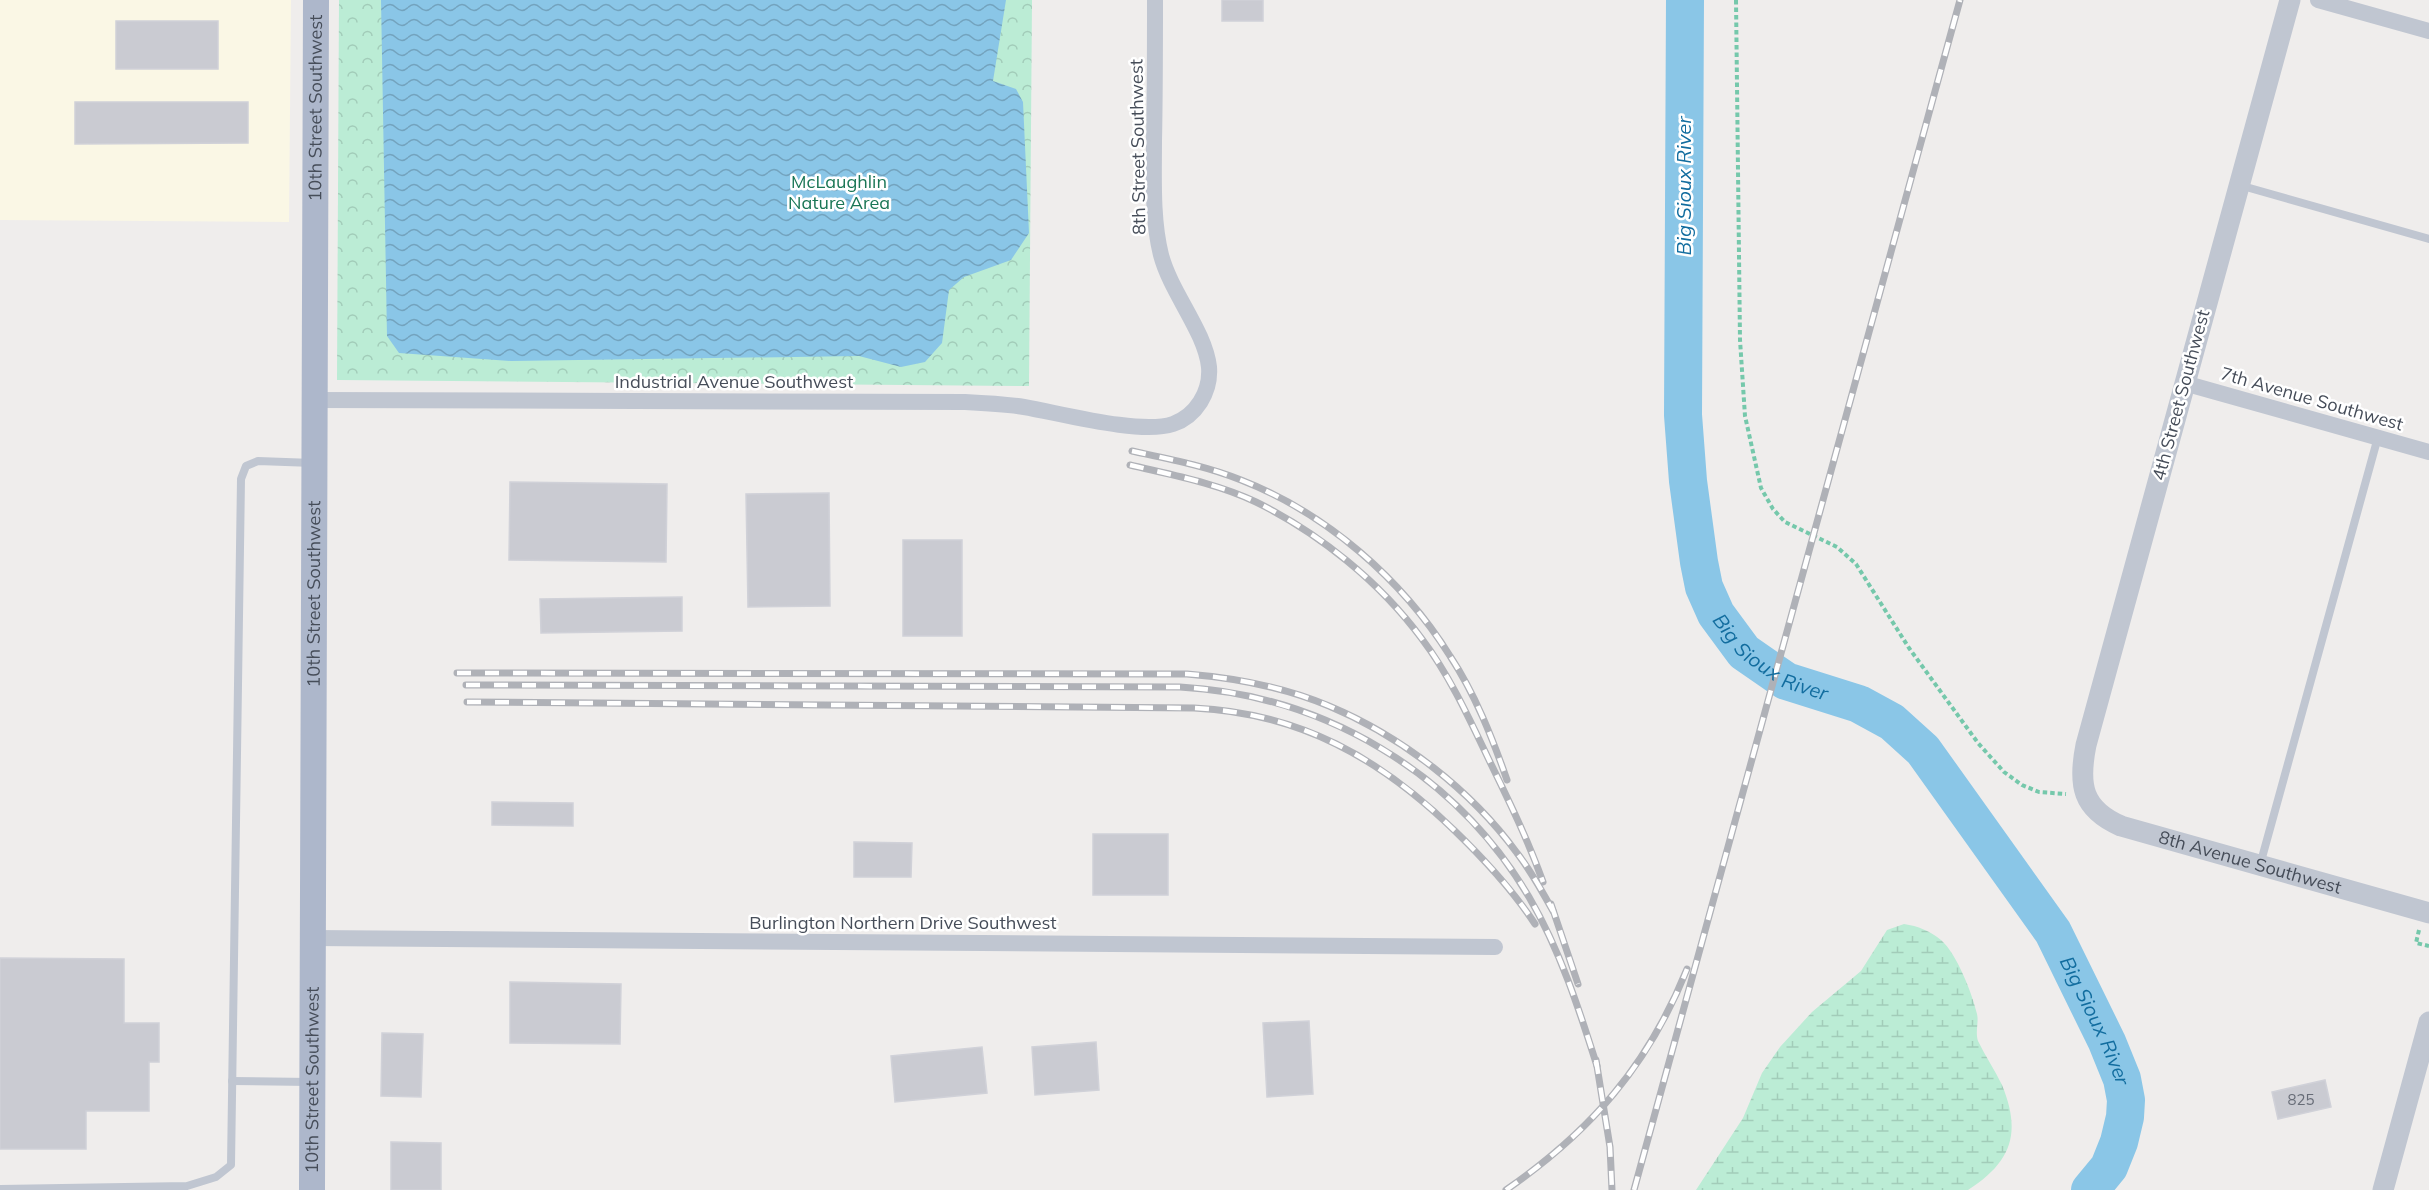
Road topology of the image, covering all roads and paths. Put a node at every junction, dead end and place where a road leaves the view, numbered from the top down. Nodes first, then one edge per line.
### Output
1 (316, 0) edge
2 (1155, 0) edge
3 (1736, 0) edge
4 (2290, 0) edge
5 (2318, 0) edge
6 (2429, 31) edge
7 (2239, 185) junction
8 (2429, 239) edge
9 (2184, 383) junction
10 (314, 400) junction
11 (1151, 428) joint
12 (2378, 437) junction
13 (2429, 452) edge
14 (314, 463) junction
15 (2084, 791) junction
16 (2260, 865) junction
17 (2429, 913) edge
18 (312, 938) junction
19 (2416, 943) dead end
20 (2429, 946) edge
21 (1495, 947) dead end
22 (2429, 1022) edge
23 (232, 1081) junction
24 (312, 1082) junction
25 (0, 1189) edge
26 (312, 1190) edge
27 (2383, 1190) edge

1 - 10 main road, 10th Street Southwest
2 - 11 street, 8th Street Southwest
3 - 15 path
4 - 7 street, 4th Street Southwest
5 - 6 street
7 - 8 lane
7 - 9 street, 4th Street Southwest
9 - 12 street, 7th Avenue Southwest
9 - 15 street, 4th Street Southwest
10 - 11 street, Industrial Avenue Southwest
10 - 14 main road, 10th Street Southwest
12 - 13 street, 7th Avenue Southwest
12 - 16 lane
14 - 18 main road, 10th Street Southwest
14 - 23 lane
15 - 16 street, 8th Avenue Southwest
16 - 17 street, 8th Avenue Southwest
18 - 21 street, Burlington Northern Drive Southwest
18 - 24 main road, 10th Street Southwest
19 - 20 path
22 - 27 street
23 - 24 lane
23 - 25 lane
24 - 26 main road, 10th Street Southwest

